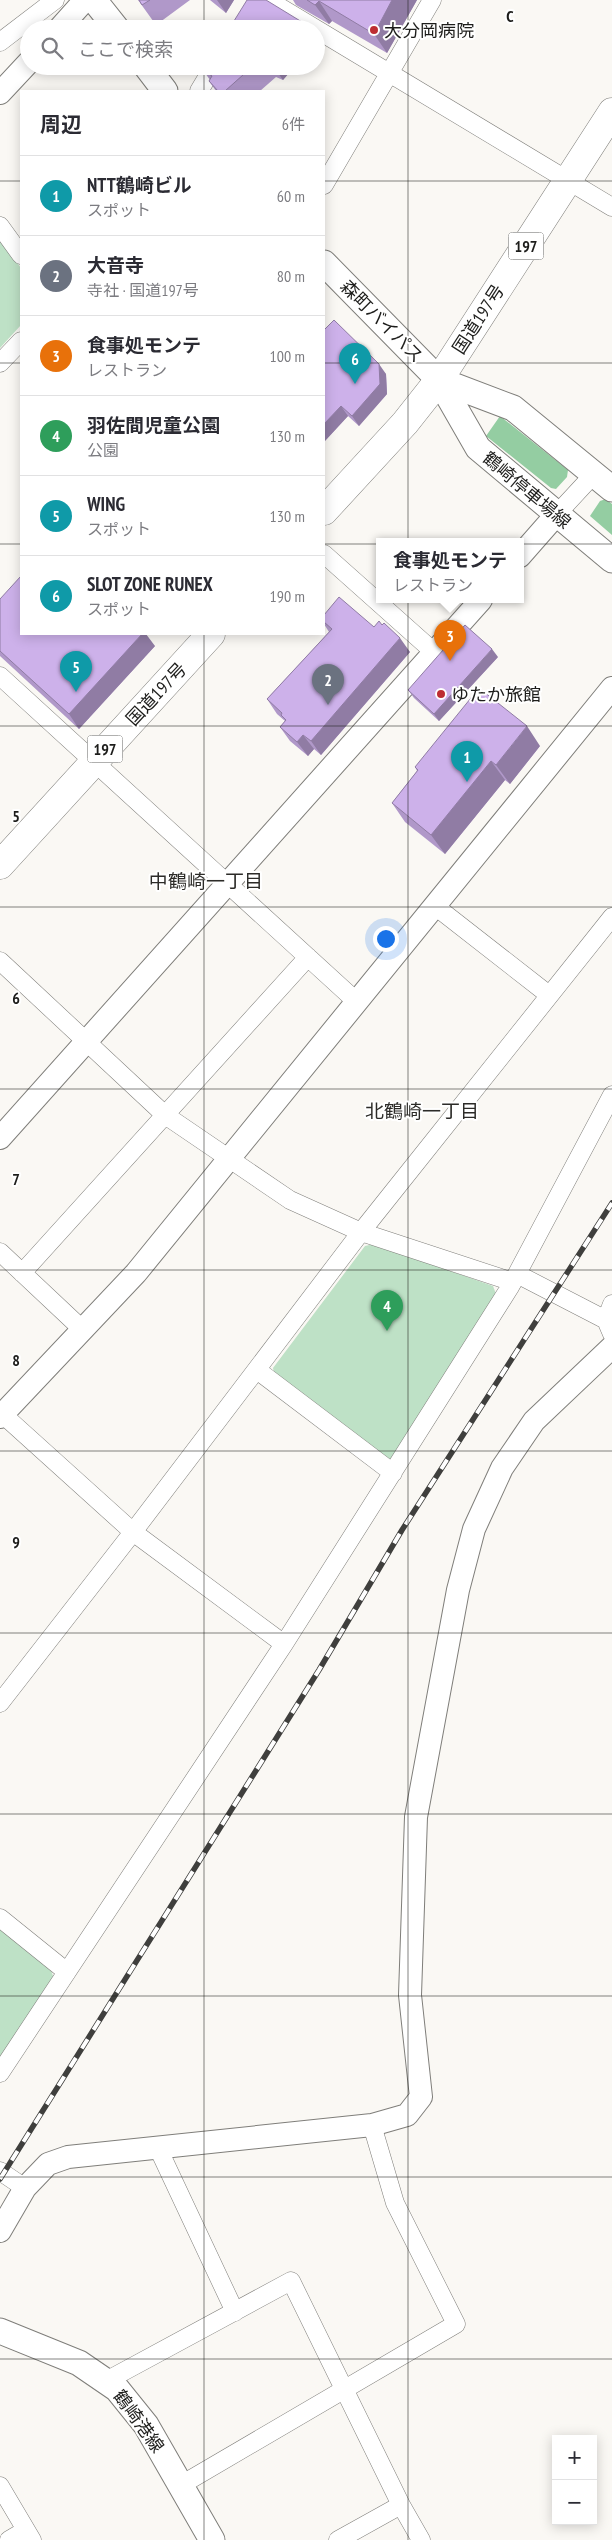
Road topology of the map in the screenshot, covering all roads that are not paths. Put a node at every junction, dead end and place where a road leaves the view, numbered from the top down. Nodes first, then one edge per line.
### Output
1 (55, 0) edge
2 (86, 0) edge
3 (94, 0) edge
4 (268, 0) edge
5 (432, 0) edge
6 (29, 20) edge
7 (67, 20) edge
8 (110, 20) edge
9 (301, 20) edge
10 (20, 27) edge
11 (325, 34) edge
12 (0, 42) edge
13 (20, 72) edge
14 (389, 73) junction
15 (153, 75) edge
16 (209, 75) edge
17 (164, 90) edge
18 (200, 90) edge
19 (0, 93) edge
20 (612, 112) edge
21 (568, 180) junction
22 (325, 183) edge
23 (612, 207) edge
24 (0, 226) edge
25 (20, 254) edge
26 (325, 264) edge
27 (20, 342) edge
28 (0, 364) edge
29 (439, 380) junction
30 (606, 481) edge
31 (325, 510) edge
32 (556, 515) junction
33 (524, 551) edge
34 (325, 555) edge
35 (612, 560) edge
36 (376, 600) edge
37 (379, 603) edge
38 (478, 603) edge
39 (210, 635) edge
40 (434, 652) junction
41 (0, 676) edge
42 (612, 688) edge
43 (94, 761) junction
44 (0, 864) edge
45 (227, 884) junction
46 (435, 906) junction
47 (612, 917) edge
48 (308, 957) junction
49 (0, 961) edge
50 (549, 995) junction
51 (357, 1002) junction
52 (86, 1042) junction
53 (612, 1095) edge
54 (165, 1115) junction
55 (0, 1138) edge
56 (229, 1158) junction
57 (361, 1232) junction
58 (0, 1252) edge
59 (22, 1273) junction
60 (515, 1278) junction
61 (610, 1320) edge
62 (83, 1330) junction
63 (612, 1346) edge
64 (257, 1370) junction
65 (1, 1414) edge
66 (393, 1472) junction
67 (133, 1532) junction
68 (284, 1644) junction
69 (0, 1704) edge
70 (0, 1918) edge
71 (67, 1972) junction
72 (0, 2073) edge
73 (372, 2125) junction
74 (158, 2148) junction
75 (0, 2171) edge
76 (25, 2188) junction
77 (0, 2231) edge
78 (235, 2312) junction
79 (0, 2331) edge
80 (106, 2381) junction
81 (344, 2389) junction
82 (181, 2485) junction
83 (0, 2486) edge
84 (401, 2504) junction
85 (29, 2535) edge
86 (9, 2540) edge
87 (212, 2540) edge
88 (338, 2540) edge
89 (421, 2540) edge

1 - 6 street
2 - 7 street
3 - 8 main road
4 - 9 street
5 - 14 street
10 - 12 street
11 - 14 street
13 - 19 street
14 - 21 street
14 - 22 street
15 - 17 main road
16 - 18 street
20 - 21 highway, 国道197号 / 197
21 - 23 street
21 - 29 highway, 国道197号 / 197
24 - 25 street
26 - 29 main road, 森町バイパス
27 - 28 street
29 - 30 main road
29 - 31 highway, 国道197号 / 197
29 - 32 main road, 鶴崎停車場線
30 - 32 street
32 - 33 street
32 - 35 main road, 鶴崎停車場線
34 - 36 street
37 - 40 street
38 - 40 street
39 - 43 highway, 国道197号 / 197
40 - 45 street
41 - 43 street
42 - 46 street
43 - 44 highway, 国道197号 / 197
43 - 45 street
45 - 48 street
45 - 52 street
46 - 50 street
46 - 51 street
47 - 50 street
48 - 51 street
48 - 54 street
49 - 52 street
50 - 57 street
51 - 56 street
52 - 54 street
52 - 55 street
53 - 60 street
54 - 56 street
54 - 59 street
56 - 57 street
56 - 62 street
57 - 60 street
57 - 64 street
58 - 59 street
59 - 62 street
60 - 61 street
60 - 66 street
62 - 65 street
63 - 73 street
64 - 66 street
64 - 67 street
65 - 67 street
66 - 68 street
67 - 68 street
67 - 69 street
68 - 71 street
70 - 71 street
71 - 72 street
73 - 74 street
73 - 81 street
74 - 76 street
74 - 78 street
75 - 76 street
76 - 77 street
78 - 80 street
78 - 81 street
79 - 80 main road, 鶴崎港線
80 - 82 main road, 鶴崎港線
81 - 82 street
81 - 84 street
82 - 87 main road, 鶴崎港線
83 - 85 street
84 - 88 street
84 - 89 street
85 - 86 street

